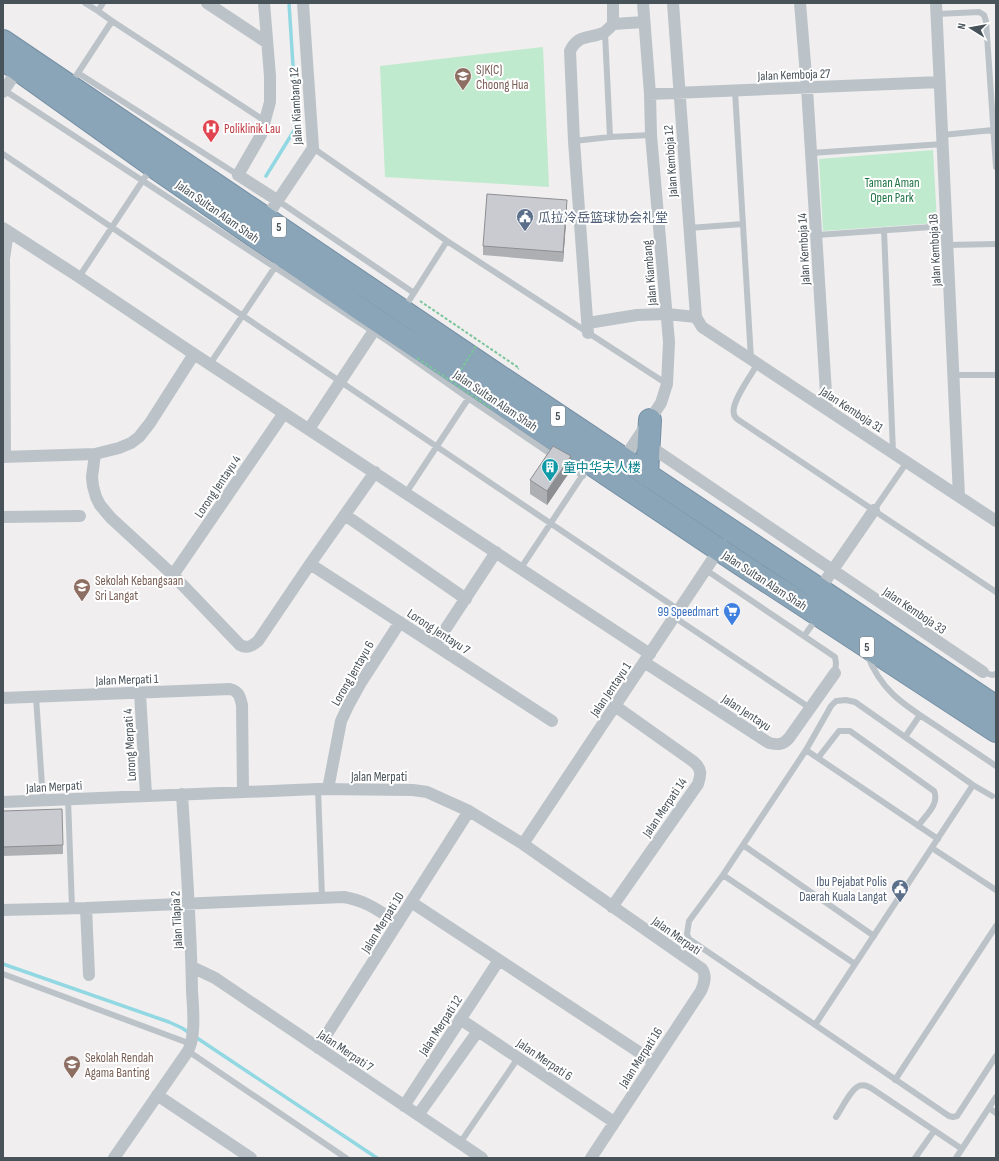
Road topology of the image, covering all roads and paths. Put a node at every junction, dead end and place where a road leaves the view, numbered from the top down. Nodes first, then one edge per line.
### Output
1 (84, 3) edge
2 (103, 3) edge
3 (207, 3) edge
4 (264, 3) edge
5 (303, 3) edge
6 (613, 3) edge
7 (643, 3) edge
8 (673, 3) edge
9 (800, 3) edge
10 (937, 9) edge
11 (98, 12) junction
12 (112, 21) junction
13 (644, 22) junction
14 (609, 28) junction
15 (3, 41) edge
16 (266, 42) junction
17 (16, 61) edge
18 (74, 79) junction
19 (940, 82) junction
20 (808, 88) junction
21 (4, 91) edge
22 (735, 91) junction
23 (680, 93) junction
24 (650, 94) junction
25 (265, 121) junction
26 (994, 130) junction
27 (651, 136) junction
28 (610, 137) junction
29 (943, 140) junction
30 (574, 141) junction
31 (313, 148) junction
32 (811, 153) junction
33 (3, 154) edge
34 (996, 167) edge
35 (148, 173) junction
36 (238, 175) junction
37 (277, 200) junction
38 (266, 218) junction
39 (743, 224) junction
40 (946, 226) junction
41 (112, 228) junction
42 (689, 228) junction
43 (6, 230) edge
44 (884, 230) junction
45 (816, 235) junction
46 (447, 241) junction
47 (996, 244) edge
48 (947, 245) junction
49 (279, 261) junction
50 (79, 277) junction
51 (409, 300) junction
52 (667, 314) junction
53 (242, 316) junction
54 (696, 317) junction
55 (588, 328) junction
56 (374, 332) junction
57 (4, 335) edge
58 (476, 346) dead end
59 (194, 354) junction
60 (417, 358) dead end
61 (754, 361) junction
62 (210, 364) junction
63 (519, 368) dead end
64 (953, 375) junction
65 (996, 375) edge
66 (340, 382) junction
67 (478, 384) junction
68 (667, 384) junction
69 (494, 405) dead end
70 (492, 409) dead end
71 (827, 409) junction
72 (284, 412) junction
73 (650, 420) junction
74 (309, 429) junction
75 (648, 445) junction
76 (436, 446) junction
77 (893, 452) junction
78 (95, 454) junction
79 (4, 457) edge
80 (907, 462) junction
81 (617, 468) junction
82 (587, 469) junction
83 (375, 472) junction
84 (647, 475) junction
85 (406, 493) junction
86 (958, 496) junction
87 (874, 510) junction
88 (345, 515) junction
89 (80, 516) dead end
90 (3, 517) edge
91 (996, 521) edge
92 (551, 523) junction
93 (732, 531) junction
94 (719, 550) junction
95 (496, 552) junction
96 (310, 564) junction
97 (521, 568) junction
98 (706, 570) junction
99 (833, 571) junction
100 (173, 575) junction
101 (819, 590) junction
102 (996, 592) edge
103 (466, 599) junction
104 (677, 613) junction
105 (819, 615) junction
106 (400, 622) junction
107 (804, 636) junction
108 (863, 644) junction
109 (435, 645) junction
110 (647, 658) junction
111 (983, 672) joint
112 (835, 673) joint
113 (996, 674) edge
114 (140, 692) junction
115 (36, 697) junction
116 (3, 698) edge
117 (615, 706) junction
118 (996, 707) edge
119 (810, 708) junction
120 (920, 715) junction
121 (552, 721) dead end
122 (996, 732) edge
123 (906, 737) junction
124 (806, 750) junction
125 (818, 758) junction
126 (996, 766) edge
127 (974, 785) junction
128 (323, 789) junction
129 (243, 791) junction
130 (182, 794) junction
131 (146, 795) junction
132 (992, 796) dead end
133 (68, 799) junction
134 (43, 800) junction
135 (3, 802) edge
136 (469, 811) junction
137 (918, 826) junction
138 (938, 839) junction
139 (523, 844) junction
140 (743, 845) junction
141 (932, 848) junction
142 (723, 875) junction
143 (996, 890) edge
144 (322, 897) junction
145 (412, 902) junction
146 (189, 904) junction
147 (612, 907) junction
148 (72, 908) junction
149 (86, 908) junction
150 (3, 910) edge
151 (398, 923) junction
152 (996, 926) edge
153 (874, 936) junction
154 (499, 960) junction
155 (855, 964) junction
156 (192, 967) junction
157 (702, 969) joint
158 (3, 974) edge
159 (89, 975) dead end
160 (460, 1019) junction
161 (815, 1025) junction
162 (478, 1031) junction
163 (189, 1048) junction
164 (318, 1048) junction
165 (996, 1056) edge
166 (518, 1058) junction
167 (654, 1062) junction
168 (895, 1080) junction
169 (157, 1095) junction
170 (996, 1098) edge
171 (404, 1106) junction
172 (989, 1108) junction
173 (996, 1113) edge
174 (418, 1115) junction
175 (836, 1117) dead end
176 (614, 1122) junction
177 (934, 1131) junction
178 (460, 1143) junction
179 (962, 1149) junction
180 (237, 1154) edge
181 (114, 1158) edge
182 (251, 1158) edge
183 (346, 1158) edge
184 (482, 1158) edge
185 (591, 1158) edge
186 (915, 1158) edge
187 (956, 1158) edge

1 - 11 lane
2 - 11 lane
3 - 16 street
4 - 16 street
5 - 31 street, Jalan Kiambang 12
6 - 14 street
7 - 13 street, Jalan Kiambang
8 - 23 street, Jalan Kemboja 12
9 - 20 street, Jalan Kemboja 14
10 - 19 street, Jalan Kemboja 18
10 - 26 lane
11 - 12 lane
12 - 18 lane
12 - 25 lane
13 - 14 street
13 - 24 street, Jalan Kiambang
14 - 28 lane
14 - 30 street
15 - 17 highway, Jalan Sultan Alam Shah / 5
16 - 25 street
17 - 18 highway, Jalan Sultan Alam Shah / 5
17 - 21 street
17 - 35 highway, Jalan Sultan Alam Shah / 5
18 - 36 lane
18 - 38 highway, Jalan Sultan Alam Shah / 5
19 - 20 street, Jalan Kemboja 27
19 - 29 street, Jalan Kemboja 18
20 - 22 street, Jalan Kemboja 27
20 - 32 street, Jalan Kemboja 14
21 - 35 lane
22 - 23 street, Jalan Kemboja 27
22 - 39 lane
23 - 24 street, Jalan Kemboja 27
23 - 42 street, Jalan Kemboja 12
24 - 27 street, Jalan Kiambang
25 - 36 street
26 - 29 lane
26 - 34 lane
27 - 28 lane
27 - 52 street, Jalan Kiambang
28 - 30 lane
29 - 32 lane
29 - 40 street, Jalan Kemboja 18
30 - 55 street
31 - 37 street, Jalan Kiambang 12
31 - 46 lane
32 - 45 street, Jalan Kemboja 14
33 - 41 lane
35 - 41 lane
35 - 49 highway, Jalan Sultan Alam Shah / 5
36 - 37 street
37 - 38 street, Jalan Kiambang 12
37 - 51 lane
38 - 51 highway, Jalan Sultan Alam Shah / 5
39 - 42 lane
39 - 61 lane
40 - 44 lane
40 - 48 street, Jalan Kemboja 18
41 - 50 lane
41 - 53 lane
42 - 54 street, Jalan Kemboja 12
43 - 50 street
43 - 57 street
44 - 45 lane
44 - 77 lane
45 - 71 street, Jalan Kemboja 14
46 - 51 lane
46 - 55 lane
47 - 48 lane
48 - 64 street, Jalan Kemboja 18
49 - 53 lane
49 - 56 lane
49 - 67 highway, Jalan Sultan Alam Shah / 5
50 - 59 street
51 - 63 path
51 - 67 highway, Jalan Sultan Alam Shah / 5
52 - 54 street
52 - 55 street
52 - 68 street, Jalan Kiambang
53 - 62 lane
53 - 66 lane
54 - 61 street, Jalan Kemboja 31
55 - 68 lane
56 - 66 street
56 - 67 lane
57 - 79 street
58 - 69 path, bridge
59 - 62 street
59 - 78 street
60 - 70 path, bridge
61 - 71 street, Jalan Kemboja 31
61 - 87 lane
62 - 72 street
64 - 65 lane
64 - 86 street, Jalan Kemboja 18
66 - 74 street
66 - 76 lane
67 - 76 lane
67 - 81 highway, Jalan Sultan Alam Shah / 5
67 - 82 highway, Jalan Sultan Alam Shah / 5
68 - 73 street, Jalan Kiambang
71 - 77 street, Jalan Kemboja 31
72 - 74 street
72 - 100 street, Lorong Jentayu 4
73 - 75 highway
73 - 81 street, Jalan Kiambang
74 - 83 street
75 - 84 highway
75 - 99 street, Jalan Kemboja 33
76 - 85 lane
76 - 92 lane
77 - 80 street, Jalan Kemboja 31
78 - 79 street
78 - 100 street
80 - 86 street, Jalan Kemboja 31
80 - 87 lane
81 - 82 highway, Jalan Sultan Alam Shah / 5
81 - 84 highway, Jalan Sultan Alam Shah / 5
81 - 94 highway, Jalan Sultan Alam Shah / 5
82 - 92 lane
83 - 85 street
83 - 88 street
84 - 93 highway, Jalan Sultan Alam Shah / 5
85 - 95 street
86 - 91 street, Jalan Kemboja 31
87 - 99 street
87 - 102 lane
88 - 96 street
88 - 103 street
89 - 90 street
92 - 97 lane
92 - 104 lane
93 - 94 street, Jalan Jentayu 1
93 - 101 highway, Jalan Sultan Alam Shah / 5
94 - 98 street, Jalan Jentayu 1
94 - 105 highway, Jalan Sultan Alam Shah / 5
95 - 97 street
95 - 103 street
96 - 100 street
96 - 106 street, Lorong Jentayu 7
97 - 110 street
98 - 104 street, Jalan Jentayu 1
98 - 107 lane
99 - 101 street
99 - 111 street, Jalan Kemboja 33
101 - 118 highway, Jalan Sultan Alam Shah / 5
103 - 109 street
104 - 110 street, Jalan Jentayu 1
104 - 119 lane
105 - 107 lane
105 - 108 highway, Jalan Sultan Alam Shah / 5
106 - 109 street, Lorong Jentayu 7
106 - 128 street, Lorong Jentayu 6
107 - 112 lane
108 - 120 lane
108 - 122 highway, Jalan Sultan Alam Shah / 5
109 - 121 street, Lorong Jentayu 7
110 - 117 street, Jalan Jentayu 1
110 - 119 street, Jalan Jentayu
111 - 113 lane
112 - 119 street, Jalan Jentayu
114 - 115 street, Jalan Merpati 1
114 - 129 street, Jalan Merpati 1
114 - 131 street, Lorong Merpati 4
115 - 116 street, Jalan Merpati 1
115 - 134 lane
117 - 139 street, Jalan Jentayu 1
117 - 147 street, Jalan Merpati 14
120 - 123 lane
120 - 126 lane
123 - 124 lane
123 - 127 lane
124 - 125 lane
124 - 140 lane
125 - 137 lane
125 - 137 lane
127 - 132 lane
127 - 138 lane
128 - 129 street, Jalan Merpati
128 - 136 street, Jalan Merpati
128 - 144 lane
129 - 130 street, Jalan Merpati
130 - 131 street, Jalan Merpati
130 - 146 street, Jalan Tilapia 2
131 - 133 street, Jalan Merpati
133 - 134 street, Jalan Merpati
133 - 148 lane
134 - 135 street, Jalan Merpati
136 - 139 street, Jalan Merpati
136 - 145 street, Jalan Merpati 10
137 - 138 lane
138 - 141 lane
139 - 147 street, Jalan Merpati
140 - 142 lane
140 - 153 lane
141 - 143 lane
141 - 153 lane
142 - 155 lane
142 - 161 lane
144 - 146 street
144 - 151 street
145 - 151 street, Jalan Merpati 10
145 - 154 street
146 - 149 street
146 - 156 street, Jalan Tilapia 2
147 - 157 street, Jalan Merpati
148 - 149 street
148 - 150 street
149 - 159 street
151 - 164 street, Jalan Merpati 10
152 - 168 lane
153 - 155 lane
154 - 160 street, Jalan Merpati 12
154 - 167 street
155 - 161 lane
156 - 163 street, Jalan Tilapia 2
156 - 164 street, Jalan Merpati 7
157 - 167 street, Jalan Merpati 16
158 - 163 lane
160 - 162 street, Jalan Merpati 6
160 - 171 street, Jalan Merpati 12
161 - 168 lane
162 - 166 street, Jalan Merpati 6
162 - 174 street
163 - 169 street
163 - 183 lane
164 - 171 street, Jalan Merpati 7
165 - 168 lane
166 - 176 street, Jalan Merpati 6
166 - 178 lane
167 - 176 street, Jalan Merpati 16
169 - 180 street
169 - 181 street
170 - 172 lane
171 - 174 street, Jalan Merpati 7
172 - 173 lane
172 - 179 lane
174 - 178 street, Jalan Merpati 7
175 - 177 lane
176 - 185 street, Jalan Merpati 16
177 - 179 lane
177 - 186 lane
178 - 184 street, Jalan Merpati 7
179 - 187 lane
180 - 182 street

